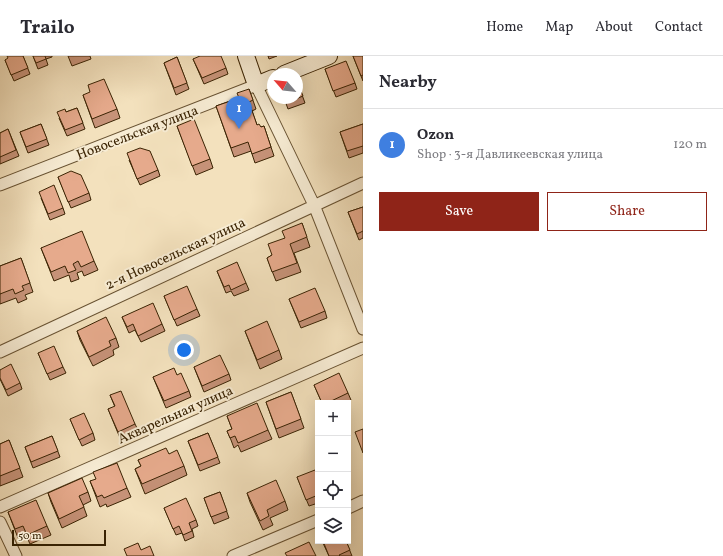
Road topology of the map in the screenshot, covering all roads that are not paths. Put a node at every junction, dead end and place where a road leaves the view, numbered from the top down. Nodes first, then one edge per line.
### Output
1 (246, 56) edge
2 (329, 56) edge
3 (299, 68) edge
4 (267, 80) edge
5 (256, 85) junction
6 (363, 183) edge
7 (0, 185) edge
8 (314, 205) junction
9 (363, 329) edge
10 (363, 348) edge
11 (0, 352) edge
12 (363, 501) edge
13 (0, 507) edge
14 (351, 507) edge
15 (315, 521) edge
16 (0, 522) edge
17 (16, 556) edge
18 (233, 556) edge

1 - 5 street
2 - 3 street
4 - 5 street, Новосельская улица
5 - 7 street, Новосельская улица
5 - 8 street
6 - 8 street, 2-я Новосельская улица
8 - 9 street
8 - 11 street, 2-я Новосельская улица
10 - 13 street, Акварельная улица
12 - 14 street
15 - 18 street
16 - 17 street

